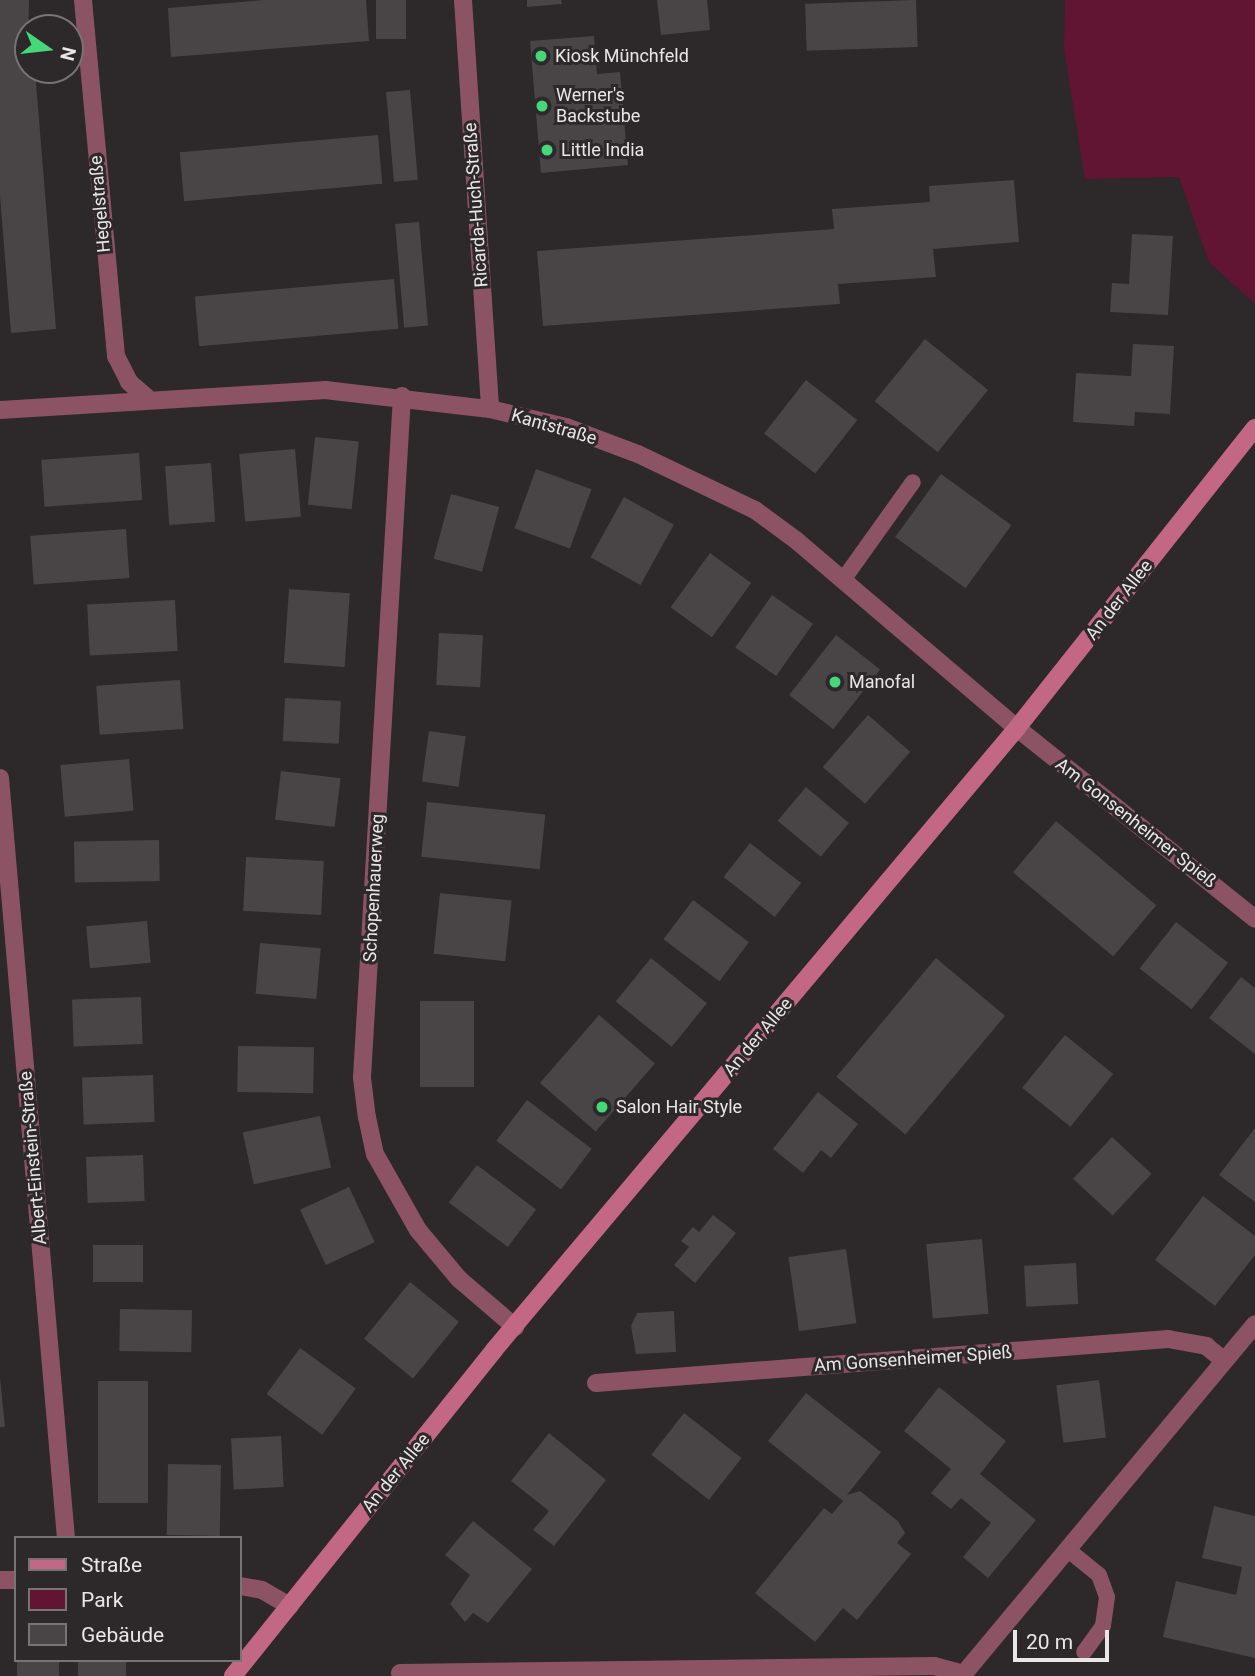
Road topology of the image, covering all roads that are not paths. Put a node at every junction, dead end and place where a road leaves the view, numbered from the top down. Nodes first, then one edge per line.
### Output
1 (83, 0) edge
2 (463, 0) edge
3 (402, 396) junction
4 (146, 397) junction
5 (490, 409) junction
6 (0, 410) edge
7 (1255, 428) edge
8 (913, 482) dead end
9 (843, 580) junction
10 (1017, 728) junction
11 (0, 778) edge
12 (1255, 919) edge
13 (1255, 1324) edge
14 (515, 1327) junction
15 (1223, 1360) junction
16 (596, 1384) dead end
17 (66, 1536) edge
18 (1067, 1549) junction
19 (242, 1586) edge
20 (290, 1606) junction
21 (1084, 1652) dead end
22 (400, 1673) dead end
23 (963, 1675) edge
24 (233, 1676) edge

1 - 4 street, Hegelstraße
2 - 5 street, Ricarda-Huch-Straße
3 - 4 street, Kantstraße
3 - 5 street, Kantstraße
3 - 14 street, Schopenhauerweg
4 - 6 street, Kantstraße
5 - 9 street, Kantstraße
7 - 10 main road, An der Allee
8 - 9 lane
9 - 10 street, Kantstraße
10 - 12 street, Am Gonsenheimer Spieß
10 - 14 main road, An der Allee
11 - 17 street, Albert-Einstein-Straße
13 - 15 street
14 - 20 main road, An der Allee
15 - 16 street, Am Gonsenheimer Spieß
15 - 18 street
18 - 21 lane
18 - 23 street
19 - 20 street
20 - 24 main road, An der Allee
22 - 23 street

